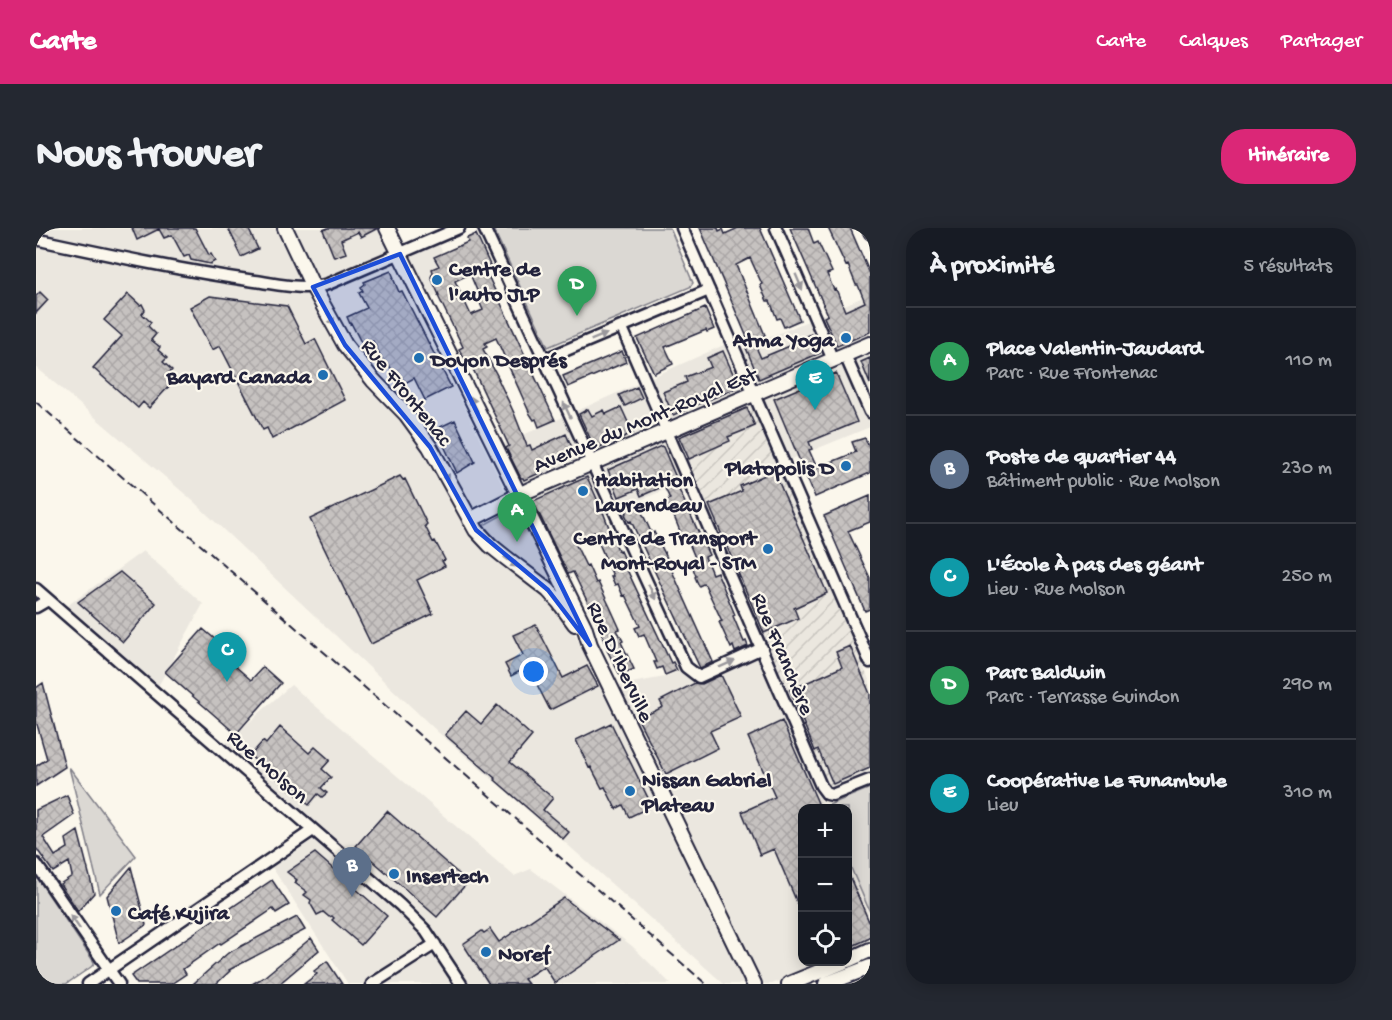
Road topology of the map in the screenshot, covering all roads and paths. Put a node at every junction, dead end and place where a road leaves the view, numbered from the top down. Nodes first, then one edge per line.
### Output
1 (285, 228) edge
2 (387, 228) edge
3 (459, 228) edge
4 (484, 228) edge
5 (682, 228) edge
6 (776, 228) edge
7 (868, 228) edge
8 (870, 233) edge
9 (36, 239) edge
10 (400, 254) junction
11 (313, 287) junction
12 (709, 290) junction
13 (622, 328) junction
14 (870, 344) edge
15 (839, 358) junction
16 (545, 359) junction
17 (754, 394) junction
18 (870, 412) edge
19 (666, 430) junction
20 (592, 463) junction
21 (519, 494) junction
22 (470, 520) junction
23 (36, 589) edge
24 (48, 600) junction
25 (36, 607) edge
26 (590, 645) junction
27 (762, 648) junction
28 (870, 662) edge
29 (870, 780) edge
30 (313, 830) junction
31 (36, 864) edge
32 (435, 944) junction
33 (870, 950) edge
34 (852, 958) edge
35 (833, 966) edge
36 (870, 967) edge
37 (109, 970) junction
38 (88, 984) edge
39 (119, 984) edge
40 (372, 984) edge
41 (461, 984) edge
42 (754, 984) edge
43 (789, 984) edge
44 (826, 984) edge

1 - 11 main road, Rue Frontenac
2 - 10 main road, Rue D'Iberville
3 - 10 street
4 - 16 street
5 - 12 street
6 -> 15 street
7 - 8 street
9 - 11 street
10 - 11 street
21 -> 10 main road, Rue D'Iberville
11 -> 22 main road, Rue Frontenac
12 - 13 street
12 - 17 street
16 -> 13 street
13 - 19 street, Rue Franchère
14 - 15 main road, Avenue du Mont-Royal Est
15 - 17 main road, Avenue du Mont-Royal Est
15 - 18 street
20 -> 16 street
17 - 19 main road, Avenue du Mont-Royal Est
17 - 28 street
19 - 20 main road, Avenue du Mont-Royal Est
19 - 27 street, Rue Franchère
20 - 21 main road, Avenue du Mont-Royal Est
20 -> 27 street
21 - 22 main road, Avenue du Mont-Royal Est
21 - 26 main road, Rue D'Iberville
22 -> 26 main road, Rue Frontenac
23 - 24 street, Rue Molson
24 - 25 street
24 - 30 street, Rue Molson
26 - 42 main road, Rue D'Iberville
27 - 29 street, Rue Franchère
30 - 32 street, Rue Molson
30 - 37 street
37 -> 31 street
32 - 40 street
32 - 41 street, Rue Molson
33 - 34 main road
35 - 43 main road
36 - 44 main road
37 - 38 street
37 - 39 street

